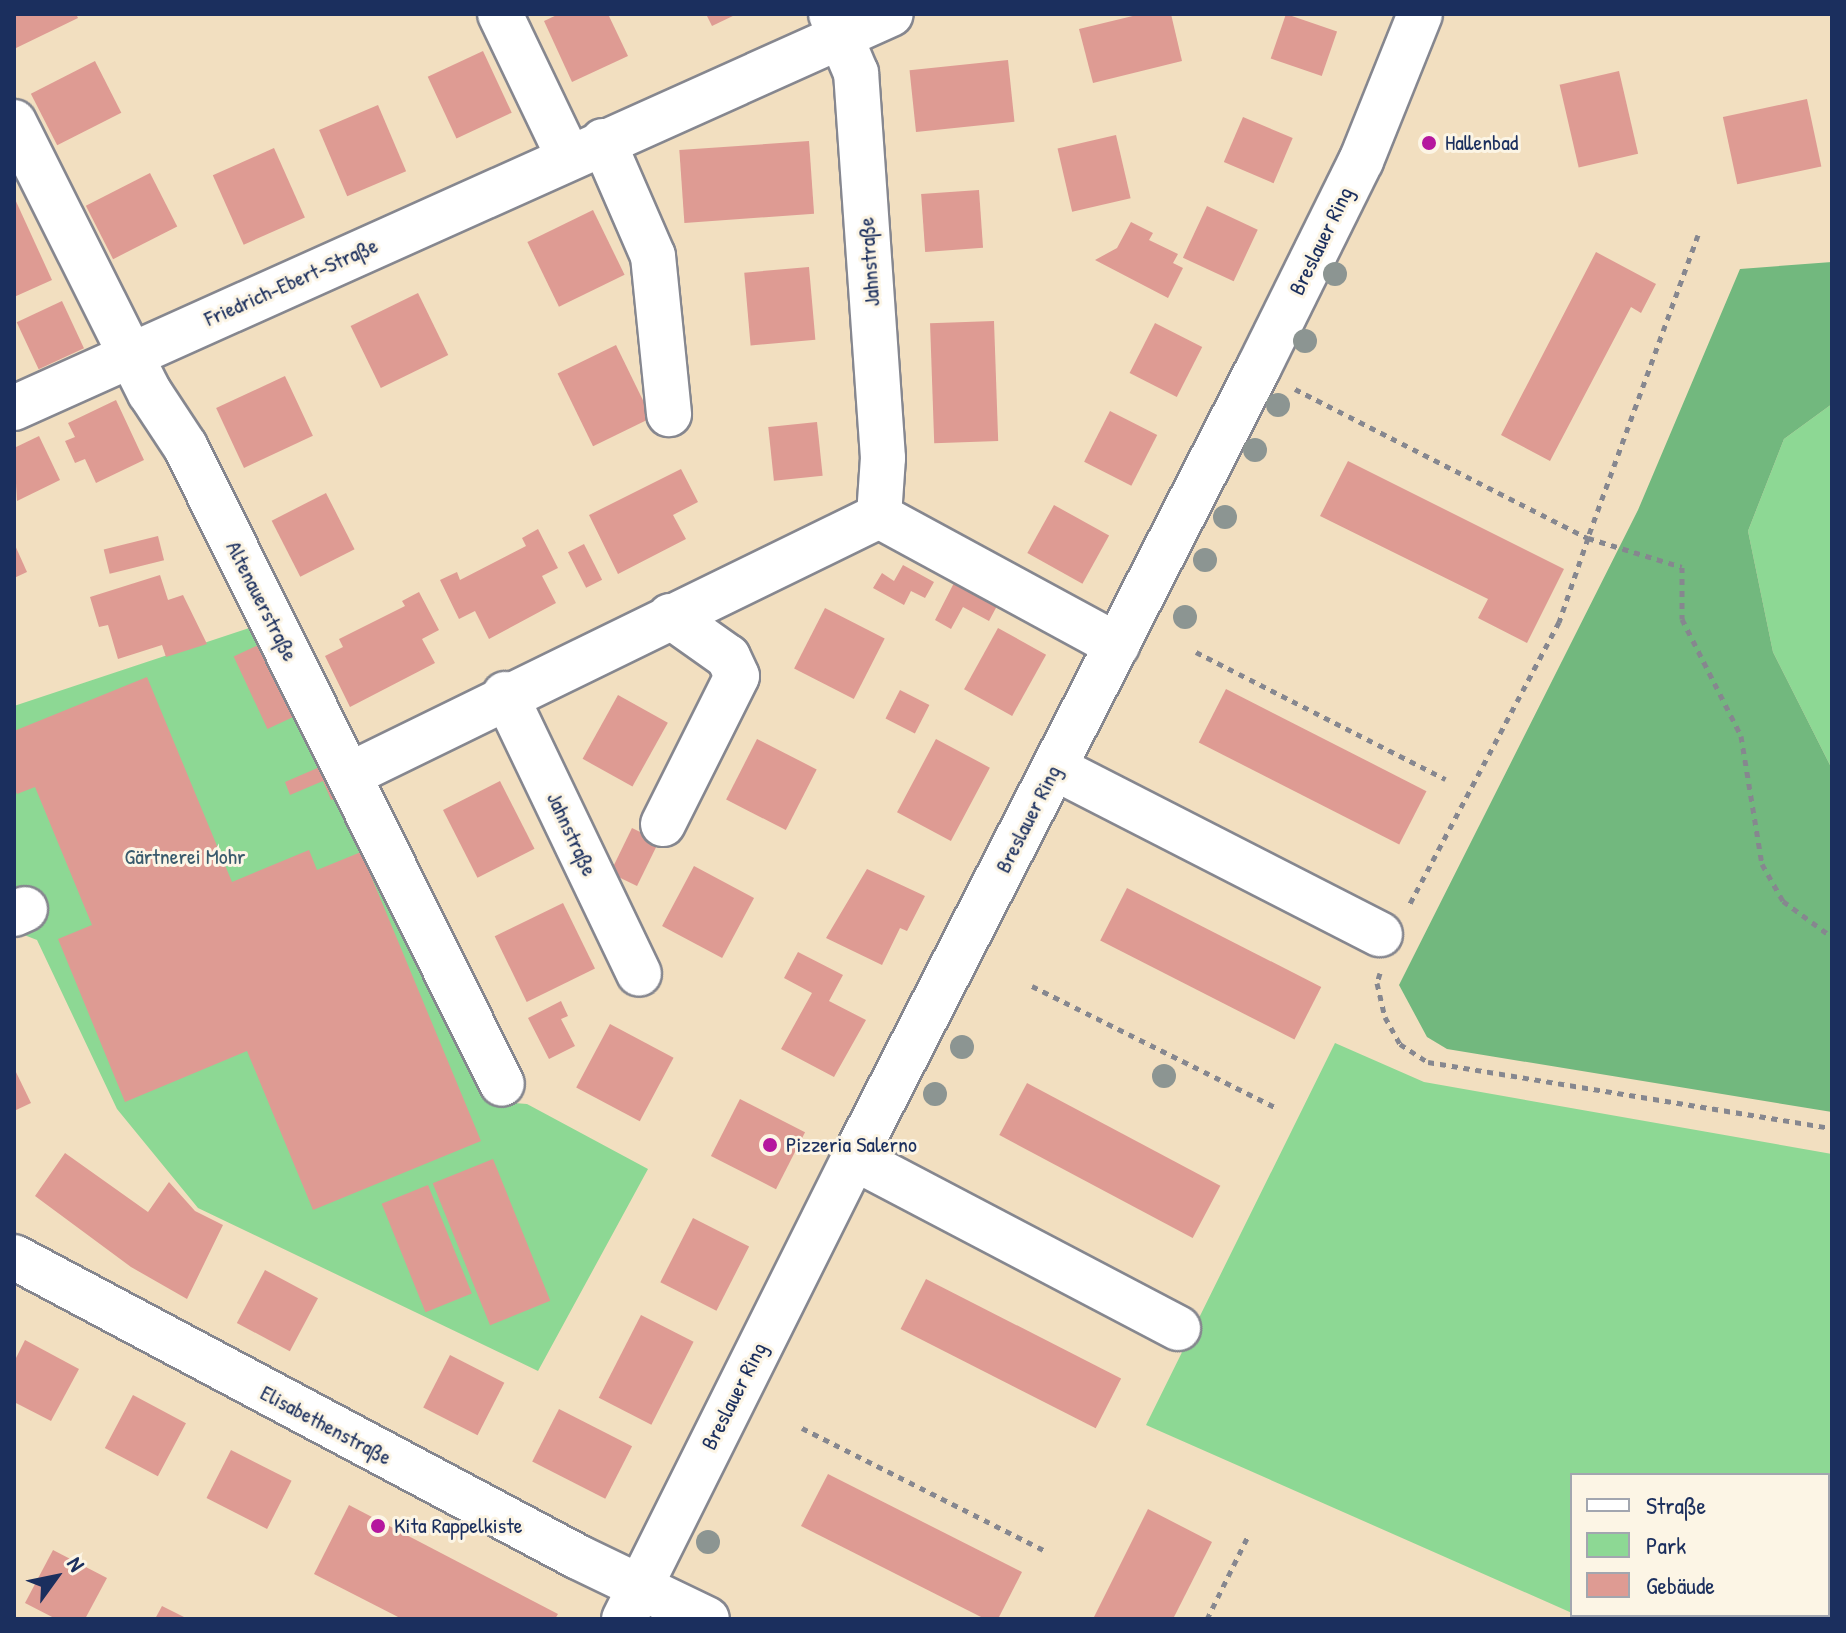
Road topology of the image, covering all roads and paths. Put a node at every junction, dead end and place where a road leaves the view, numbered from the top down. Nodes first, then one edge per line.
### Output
1 (500, 14) edge
2 (891, 14) edge
3 (1420, 14) edge
4 (836, 23) edge
5 (14, 122) edge
6 (586, 149) junction
7 (1698, 235) dead end
8 (130, 354) junction
9 (1259, 367) junction
10 (14, 408) edge
11 (669, 414) dead end
12 (879, 516) junction
13 (1588, 538) junction
14 (670, 616) junction
15 (1117, 645) junction
16 (1196, 652) dead end
17 (505, 694) junction
18 (1055, 768) junction
19 (349, 775) junction
20 (1445, 779) dead end
21 (663, 824) dead end
22 (1832, 937) edge
23 (1389, 938) junction
24 (639, 974) dead end
25 (1032, 986) dead end
26 (502, 1084) dead end
27 (1277, 1108) dead end
28 (1832, 1128) edge
29 (854, 1158) junction
30 (14, 1257) edge
31 (1178, 1328) dead end
32 (802, 1428) dead end
33 (1249, 1534) dead end
34 (1048, 1552) dead end
35 (632, 1604) edge
36 (707, 1619) edge
37 (1207, 1619) edge

1 - 6 street
2 - 4 street, Friedrich-Ebert-Straße
3 - 9 street, Breslauer Ring
4 - 6 street, Friedrich-Ebert-Straße
4 - 12 street, Jahnstraße
5 - 8 street, Altenauerstraße
6 - 8 street, Friedrich-Ebert-Straße
6 - 11 street
7 - 13 path
8 - 10 street, Friedrich-Ebert-Straße
8 - 19 street, Altenauerstraße
9 - 13 path
9 - 15 street, Breslauer Ring
12 - 14 street
12 - 15 street
13 - 22 path
13 - 23 path
14 - 17 street
14 - 21 street
15 - 18 street, Breslauer Ring
16 - 20 path
17 - 19 street
17 - 24 street, Jahnstraße
18 - 23 street
18 - 29 street, Breslauer Ring
19 - 26 street, Altenauerstraße
23 - 28 path
25 - 27 path
29 - 31 street
29 - 35 street, Breslauer Ring
30 - 35 street, Elisabethenstraße
32 - 34 path
33 - 37 path
35 - 36 street, Elisabethenstraße

